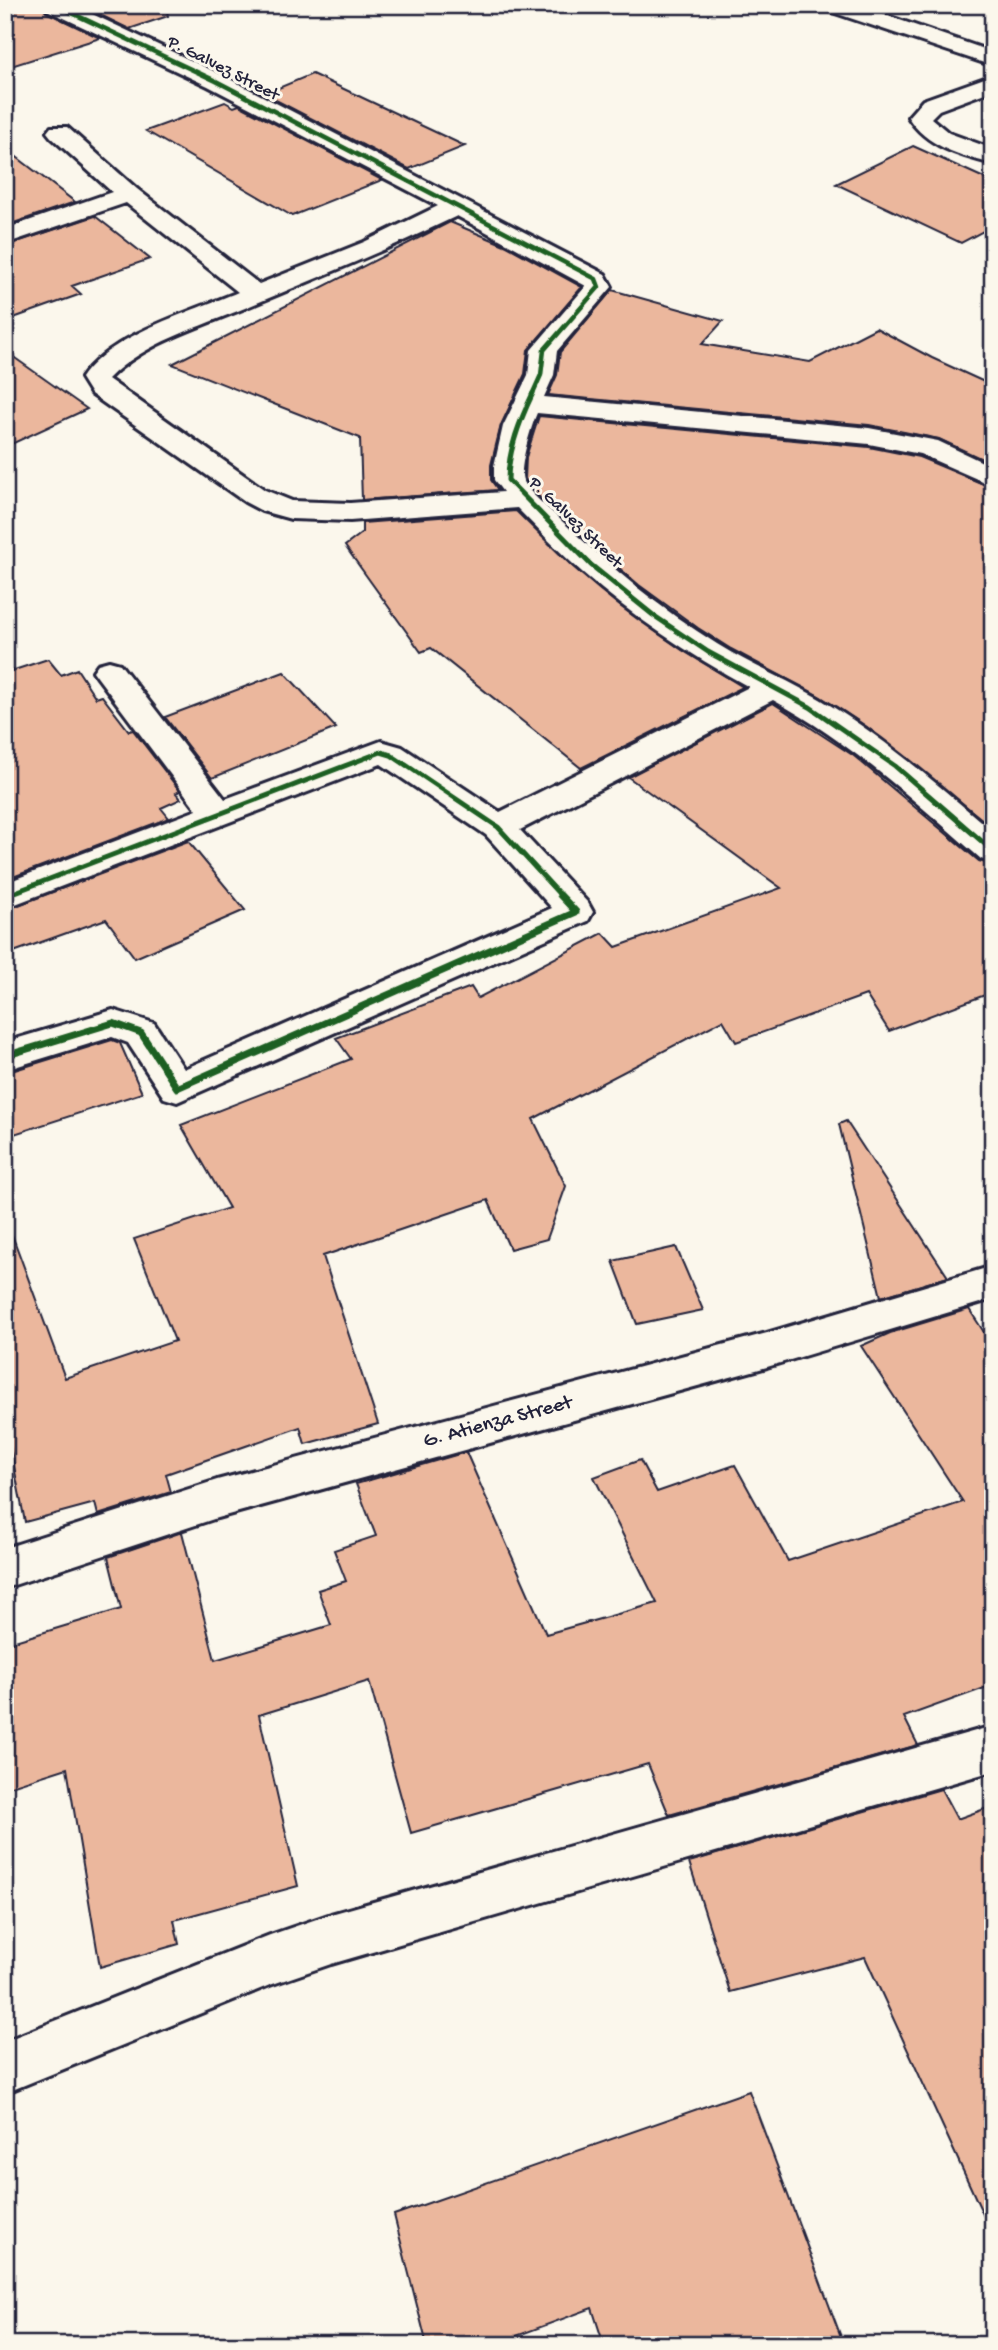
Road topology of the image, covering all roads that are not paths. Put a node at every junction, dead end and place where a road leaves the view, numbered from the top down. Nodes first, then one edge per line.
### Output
1 (55, 5) edge
2 (834, 5) edge
3 (993, 59) edge
4 (993, 82) edge
5 (59, 132) dead end
6 (993, 158) edge
7 (129, 194) junction
8 (456, 207) junction
9 (5, 237) edge
10 (256, 294) junction
11 (527, 404) junction
12 (993, 478) edge
13 (524, 499) junction
14 (109, 671) dead end
15 (772, 688) junction
16 (219, 815) junction
17 (498, 827) junction
18 (993, 851) edge
19 (5, 896) edge
20 (5, 1056) edge
21 (993, 1282) edge
22 (5, 1568) edge
23 (993, 1748) edge
24 (5, 2067) edge

1 - 8 street, P. Galvez Street
2 - 3 street
4 - 6 street
5 - 7 street
7 - 9 street
7 - 10 street
8 - 10 street
8 - 11 street, P. Galvez Street
10 - 13 street
11 - 12 street
11 - 13 street, P. Galvez Street
13 - 15 street, P. Galvez Street
14 - 16 street
15 - 17 street
15 - 18 street, P. Galvez Street
16 - 17 street
16 - 19 street
17 - 20 street
21 - 22 street, G. Atienza Street
23 - 24 street

